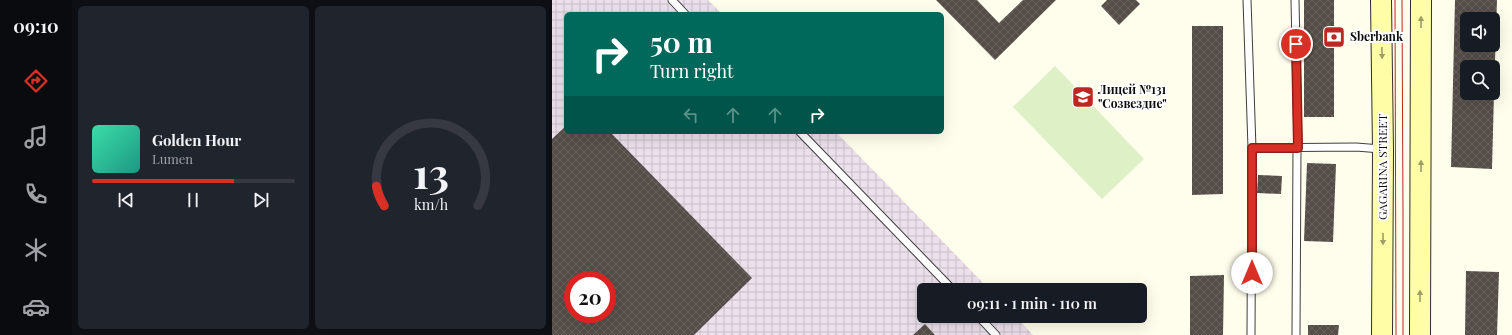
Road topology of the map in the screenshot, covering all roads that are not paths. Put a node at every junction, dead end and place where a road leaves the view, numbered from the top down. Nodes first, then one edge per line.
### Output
1 (672, 0) edge
2 (1247, 0) edge
3 (1295, 0) edge
4 (1381, 0) edge
5 (1421, 0) edge
6 (683, 12) edge
7 (802, 134) edge
8 (1252, 148) junction
9 (1297, 148) junction
10 (1383, 150) junction
11 (946, 283) edge
12 (985, 323) edge
13 (996, 335) edge
14 (1251, 335) edge
15 (1296, 335) edge
16 (1382, 335) edge
17 (1420, 335) edge

1 - 6 lane
2 - 8 lane
3 - 9 lane
4 -> 10 main road, GAGARINA STREET
17 -> 5 main road
7 - 11 lane
8 - 9 lane
8 - 14 lane
9 - 10 lane
9 - 15 lane
10 -> 16 main road, GAGARINA STREET
12 - 13 lane

